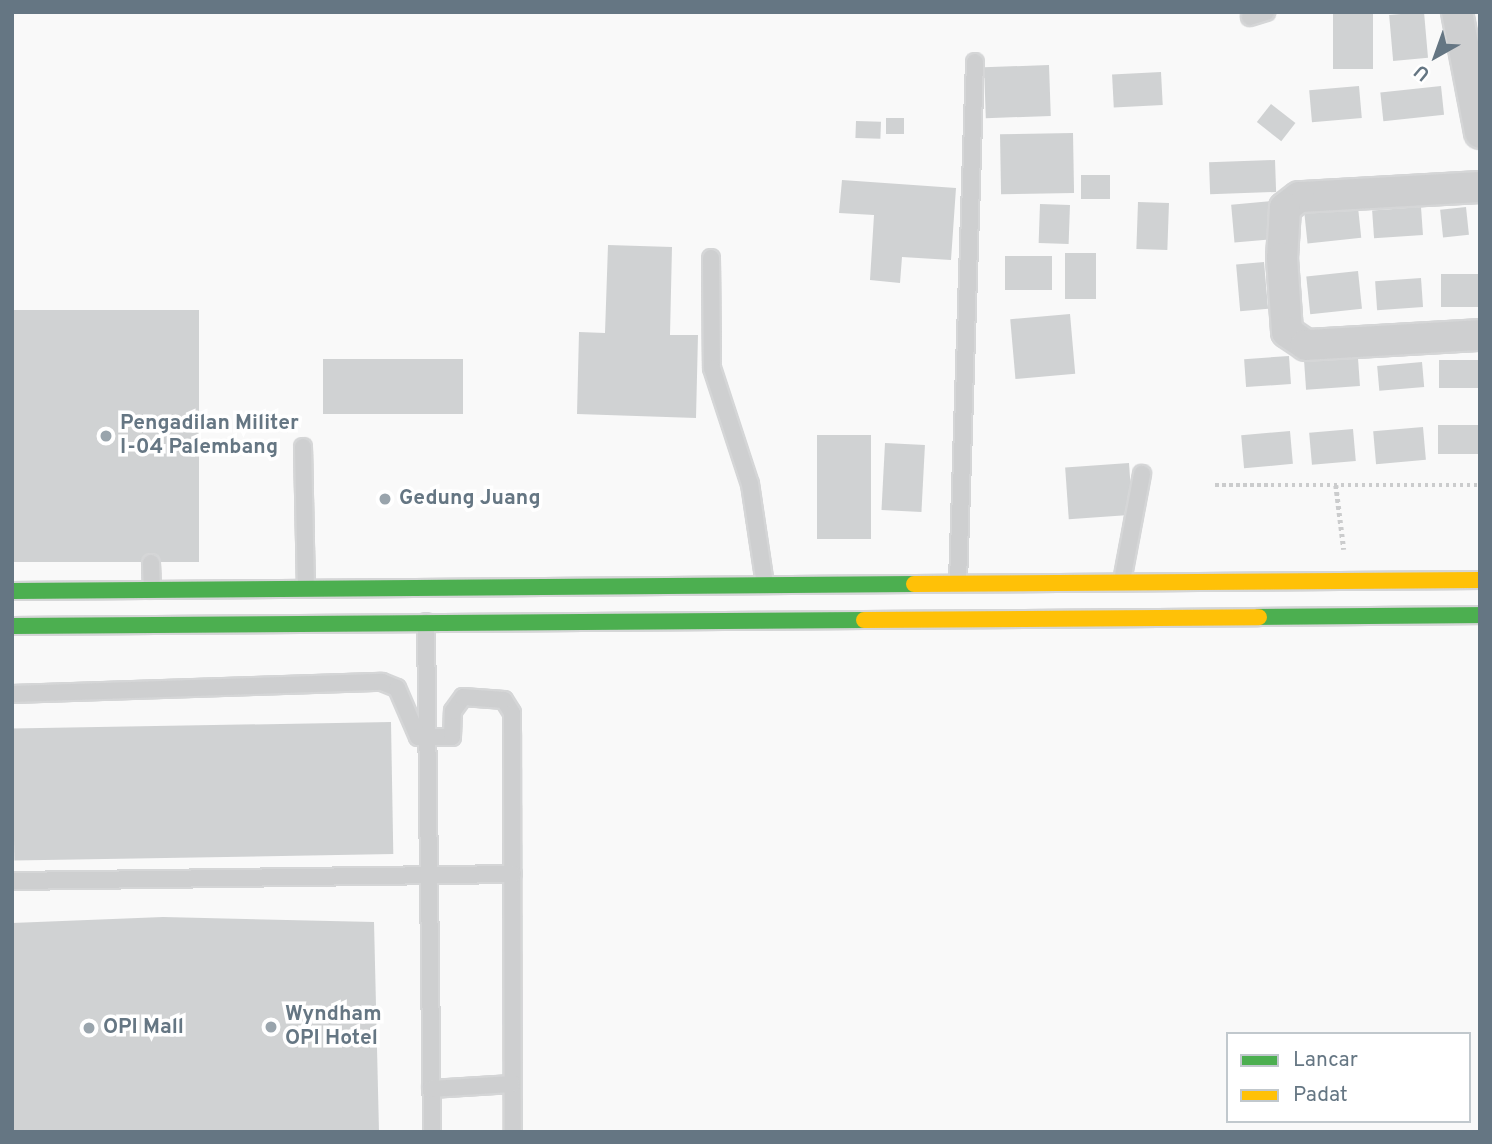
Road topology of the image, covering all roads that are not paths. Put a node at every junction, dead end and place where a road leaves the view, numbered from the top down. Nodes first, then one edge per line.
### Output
1 (1266, 12) edge
2 (1457, 12) edge
3 (1250, 17) dead end
4 (975, 62) dead end
5 (1480, 133) edge
6 (1480, 187) edge
7 (711, 258) dead end
8 (1480, 335) edge
9 (303, 447) dead end
10 (1142, 474) dead end
11 (151, 563) dead end
12 (1480, 580) edge
13 (1122, 581) junction
14 (958, 582) junction
15 (765, 584) junction
16 (306, 588) junction
17 (152, 590) junction
18 (12, 591) edge
19 (1480, 615) edge
20 (426, 622) junction
21 (12, 626) edge
22 (12, 694) edge
23 (427, 737) junction
24 (432, 874) junction
25 (513, 874) junction
26 (12, 881) edge
27 (512, 1084) junction
28 (431, 1089) junction
29 (432, 1132) edge
30 (513, 1132) edge

1 - 3 lane
2 - 5 street
4 - 14 lane
6 - 8 street
7 - 15 lane
9 - 16 lane
10 - 13 lane
11 - 17 lane
12 - 13 street
13 - 14 street
14 - 15 street
15 - 16 street
16 - 17 street
17 - 18 street
19 - 20 street
20 - 21 street
20 - 23 lane
22 - 23 lane
23 - 24 lane
23 - 25 lane
24 - 25 lane
24 - 26 lane
24 - 28 lane
25 - 27 lane
27 - 28 lane
27 - 30 lane
28 - 29 lane

